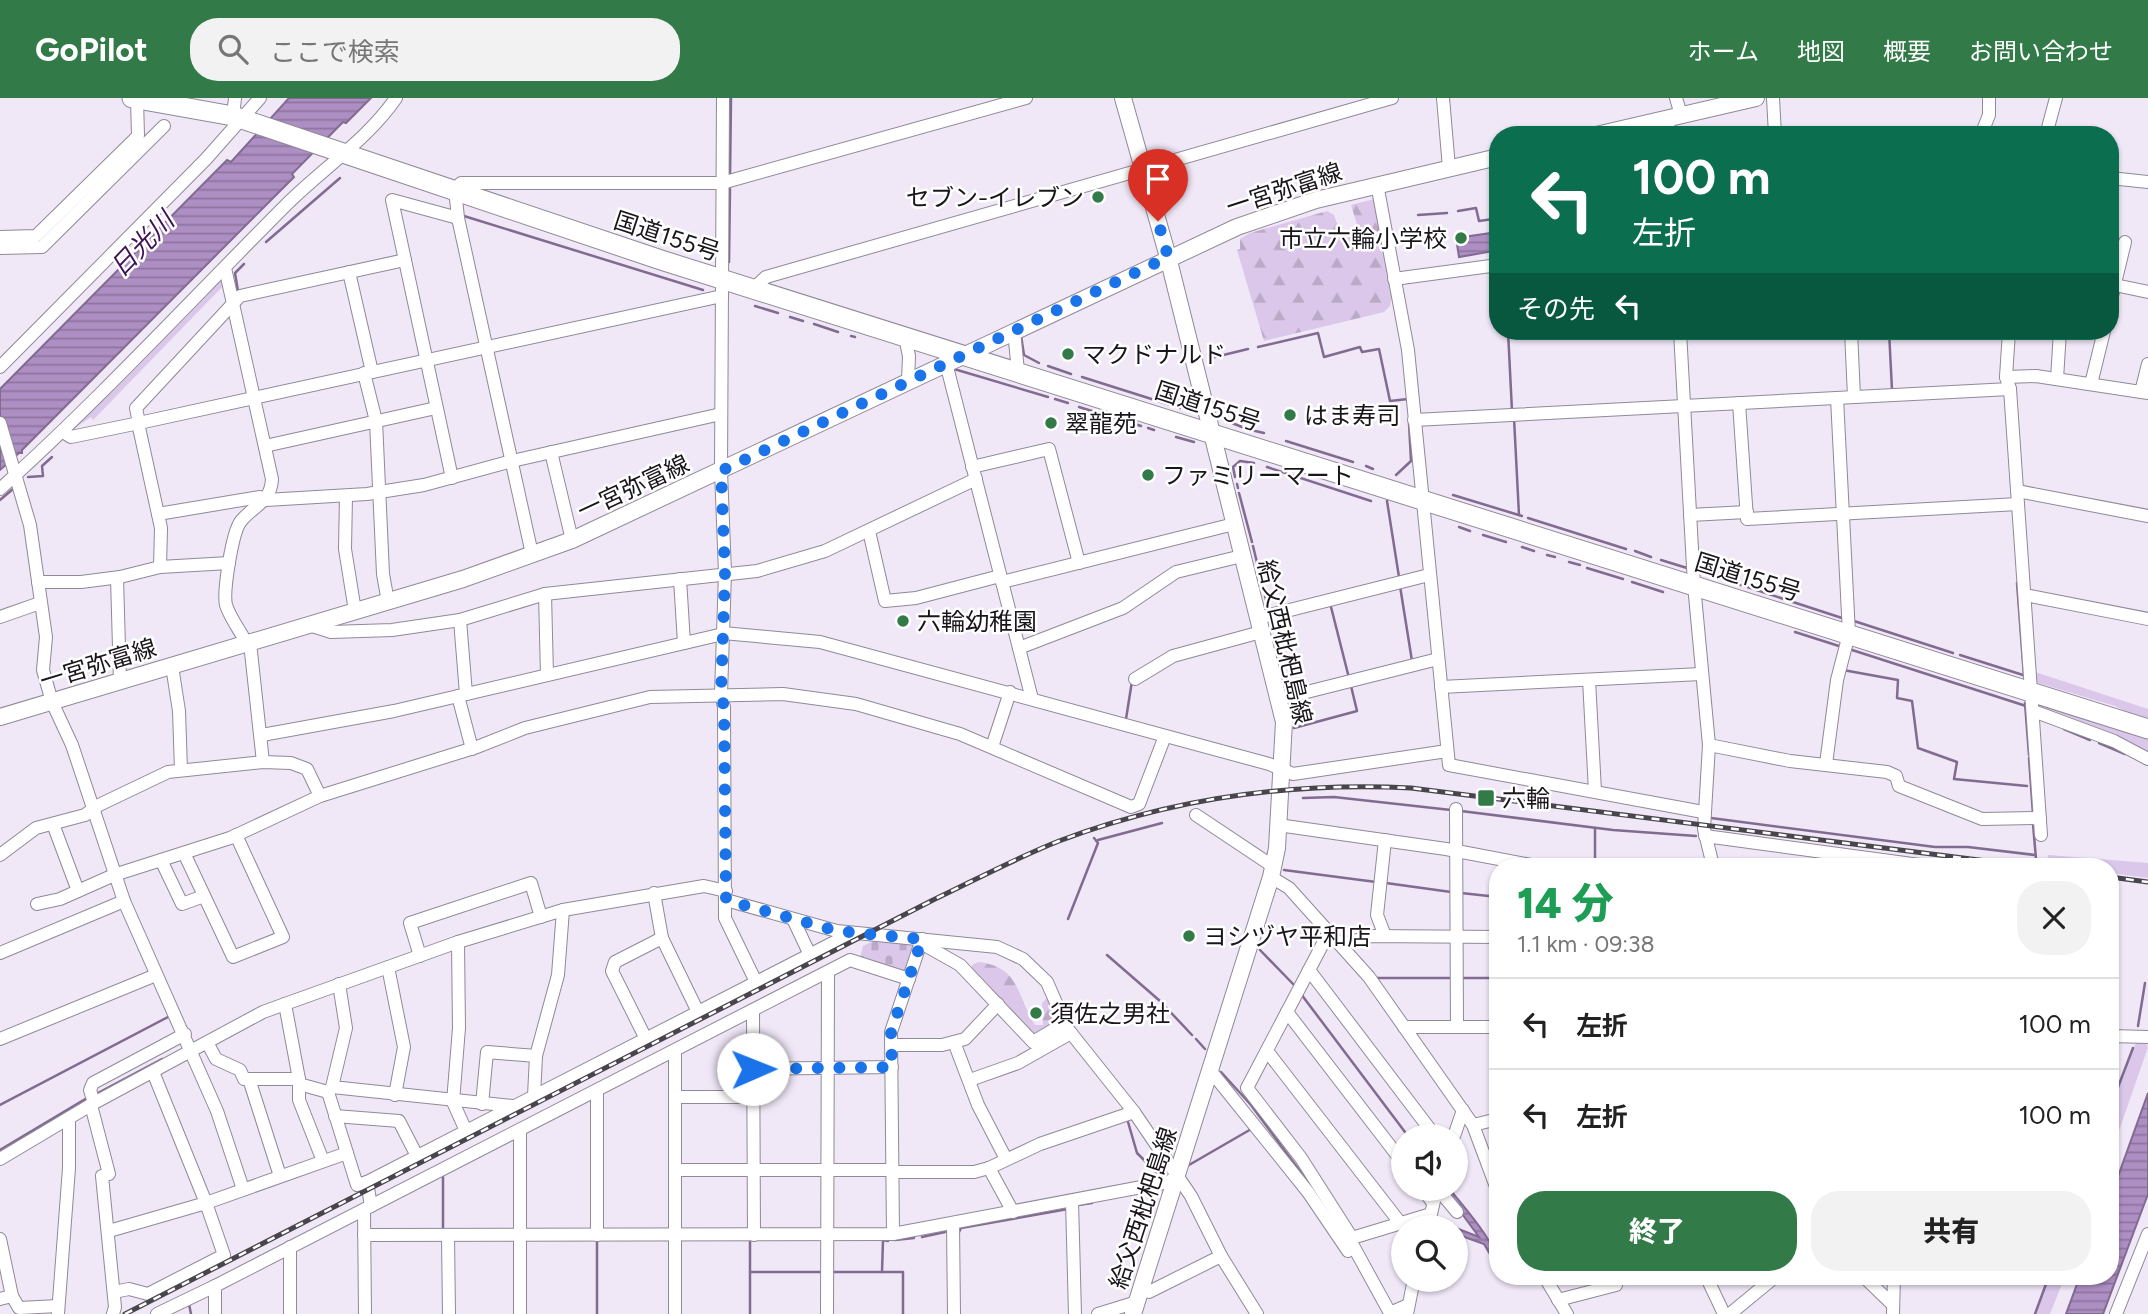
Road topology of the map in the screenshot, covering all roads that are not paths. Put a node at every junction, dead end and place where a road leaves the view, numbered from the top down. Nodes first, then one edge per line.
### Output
1 (132, 98) edge
2 (260, 98) edge
3 (396, 98) edge
4 (723, 98) edge
5 (1026, 98) edge
6 (1124, 98) edge
7 (1392, 98) edge
8 (1443, 98) edge
9 (1676, 98) edge
10 (1756, 98) edge
11 (1773, 98) edge
12 (1989, 98) edge
13 (2056, 98) edge
14 (137, 99) edge
15 (240, 114) edge
16 (138, 121) junction
17 (1673, 123) edge
18 (164, 126) dead end
19 (1654, 126) edge
20 (1775, 126) edge
21 (1985, 126) edge
22 (2048, 126) edge
23 (153, 137) junction
24 (341, 152) junction
25 (1489, 159) edge
26 (1144, 169) junction
27 (1449, 169) junction
28 (2119, 179) edge
29 (2148, 182) edge
30 (722, 183) junction
31 (1377, 184) junction
32 (457, 187) junction
33 (458, 218) junction
34 (0, 237) edge
35 (2125, 242) dead end
36 (0, 248) edge
37 (1168, 257) junction
38 (405, 260) junction
39 (2119, 263) edge
40 (1489, 266) edge
41 (225, 268) junction
42 (349, 272) junction
43 (1394, 279) junction
44 (2119, 285) edge
45 (722, 287) junction
46 (753, 289) junction
47 (2148, 292) edge
48 (233, 303) junction
49 (1014, 331) junction
50 (905, 337) junction
51 (1680, 340) edge
52 (1851, 340) edge
53 (2009, 340) edge
54 (2059, 340) edge
55 (2102, 340) edge
56 (486, 347) junction
57 (965, 354) junction
58 (426, 360) junction
59 (946, 363) junction
60 (2148, 364) edge
61 (0, 367) edge
62 (1018, 371) junction
63 (368, 373) junction
64 (2057, 379) junction
65 (908, 381) junction
66 (2008, 383) junction
67 (2091, 384) junction
68 (2145, 393) edge
69 (254, 397) junction
70 (1854, 397) junction
71 (1837, 398) junction
72 (1740, 403) junction
73 (1684, 406) junction
74 (436, 408) junction
75 (721, 414) junction
76 (1414, 420) junction
77 (376, 421) junction
78 (0, 423) edge
79 (138, 423) junction
80 (63, 432) junction
81 (1211, 432) junction
82 (265, 446) junction
83 (551, 452) junction
84 (512, 461) junction
85 (721, 471) junction
86 (16, 472) junction
87 (974, 473) junction
88 (452, 478) junction
89 (0, 489) edge
90 (378, 492) junction
91 (346, 496) junction
92 (2018, 498) junction
93 (1422, 499) junction
94 (265, 500) junction
95 (1746, 512) junction
96 (1842, 513) junction
97 (158, 514) junction
98 (1690, 515) junction
99 (2148, 516) edge
100 (1234, 524) junction
101 (869, 531) junction
102 (572, 540) junction
103 (532, 554) junction
104 (1242, 556) junction
105 (229, 562) junction
106 (1079, 563) junction
107 (160, 567) junction
108 (725, 573) junction
109 (1429, 575) junction
110 (117, 578) junction
111 (680, 579) junction
112 (1001, 579) junction
113 (38, 582) junction
114 (1694, 585) junction
115 (545, 594) junction
116 (2025, 595) junction
117 (388, 602) junction
118 (40, 603) junction
119 (355, 611) junction
120 (0, 617) edge
121 (2148, 619) edge
122 (460, 621) junction
123 (309, 625) junction
124 (1260, 625) junction
125 (723, 634) junction
126 (1849, 634) junction
127 (249, 643) junction
128 (684, 643) junction
129 (1019, 648) junction
130 (1438, 659) junction
131 (172, 666) junction
132 (1701, 674) junction
133 (547, 675) junction
134 (1135, 678) dead end
135 (1589, 680) junction
136 (120, 682) junction
137 (1441, 687) junction
138 (1010, 692) junction
139 (721, 694) junction
140 (462, 695) junction
141 (1032, 699) junction
142 (1279, 699) junction
143 (2032, 701) junction
144 (52, 702) junction
145 (0, 718) edge
146 (2148, 729) edge
147 (262, 735) junction
148 (1165, 736) junction
149 (1709, 745) junction
150 (992, 747) junction
151 (472, 749) junction
152 (1447, 751) junction
153 (2148, 759) edge
154 (263, 762) junction
155 (1826, 764) junction
156 (1282, 768) junction
157 (181, 769) junction
158 (1595, 791) junction
159 (320, 796) junction
160 (1456, 809) dead end
161 (93, 810) junction
162 (1703, 812) junction
163 (1196, 815) dead end
164 (2040, 818) junction
165 (53, 824) junction
166 (1278, 825) junction
167 (236, 835) junction
168 (2041, 835) dead end
169 (1705, 836) junction
170 (1385, 840) junction
171 (1457, 851) junction
172 (184, 853) junction
173 (0, 855) edge
174 (1494, 858) edge
175 (1711, 858) edge
176 (1849, 858) edge
177 (161, 860) junction
178 (1273, 872) junction
179 (114, 876) junction
180 (78, 891) junction
181 (654, 893) junction
182 (204, 896) junction
183 (726, 896) junction
184 (124, 901) junction
185 (37, 904) dead end
186 (563, 910) junction
187 (540, 912) junction
188 (793, 919) junction
189 (1329, 932) junction
190 (853, 933) junction
191 (1385, 936) junction
192 (1456, 936) junction
193 (1489, 937) edge
194 (662, 938) junction
195 (922, 941) junction
196 (458, 942) junction
197 (1341, 945) junction
198 (419, 951) junction
199 (0, 953) edge
200 (810, 955) junction
201 (388, 967) junction
202 (1309, 970) junction
203 (828, 972) junction
204 (156, 975) junction
205 (909, 979) junction
206 (756, 982) junction
207 (339, 984) junction
208 (285, 1004) junction
209 (998, 1004) junction
210 (753, 1011) junction
211 (698, 1012) junction
212 (1287, 1012) junction
213 (1404, 1027) junction
214 (1457, 1027) junction
215 (1489, 1027) edge
216 (1068, 1028) junction
217 (2119, 1036) edge
218 (2148, 1037) edge
219 (0, 1039) edge
220 (646, 1039) junction
221 (954, 1041) junction
222 (189, 1044) junction
223 (208, 1044) junction
224 (891, 1045) junction
225 (675, 1051) junction
226 (1266, 1051) junction
227 (536, 1056) junction
228 (892, 1067) junction
229 (753, 1069) junction
230 (828, 1069) junction
231 (1210, 1070) junction
232 (153, 1072) junction
233 (249, 1079) junction
234 (971, 1080) junction
235 (299, 1081) junction
236 (330, 1089) junction
237 (597, 1090) junction
238 (395, 1095) junction
239 (534, 1096) junction
240 (675, 1097) junction
241 (753, 1097) junction
242 (92, 1100) junction
243 (453, 1102) junction
244 (482, 1104) junction
245 (513, 1106) junction
246 (1463, 1110) junction
247 (1134, 1112) junction
248 (335, 1116) junction
249 (69, 1118) junction
250 (1489, 1121) edge
251 (1426, 1124) edge
252 (1458, 1124) edge
253 (1473, 1125) junction
254 (466, 1130) junction
255 (520, 1130) junction
256 (1391, 1147) edge
257 (347, 1153) junction
258 (417, 1156) junction
259 (0, 1159) edge
260 (1006, 1159) junction
261 (323, 1161) junction
262 (989, 1168) junction
263 (1489, 1168) edge
264 (827, 1169) junction
265 (675, 1170) junction
266 (754, 1170) junction
267 (893, 1171) junction
268 (281, 1176) junction
269 (1177, 1177) junction
270 (367, 1182) junction
271 (243, 1189) junction
272 (1072, 1201) junction
273 (1448, 1201) edge
274 (206, 1203) junction
275 (368, 1208) junction
276 (1013, 1212) junction
277 (1457, 1212) dead end
278 (1394, 1215) edge
279 (953, 1224) junction
280 (1391, 1227) edge
281 (109, 1231) junction
282 (893, 1234) junction
283 (2148, 1234) edge
284 (365, 1235) junction
285 (448, 1235) junction
286 (520, 1235) junction
287 (597, 1235) junction
288 (675, 1235) junction
289 (754, 1235) junction
290 (827, 1236) junction
291 (0, 1239) edge
292 (1352, 1240) junction
293 (290, 1247) junction
294 (1221, 1256) junction
295 (1549, 1285) edge
296 (1616, 1285) edge
297 (1710, 1285) edge
298 (1765, 1285) edge
299 (1871, 1285) edge
300 (1893, 1285) edge
301 (215, 1286) junction
302 (114, 1292) junction
303 (1411, 1292) edge
304 (6, 1298) edge
305 (1558, 1300) junction
306 (1137, 1302) edge
307 (1892, 1308) edge
308 (58, 1310) edge
309 (1407, 1310) edge
310 (113, 1314) edge
311 (157, 1314) edge
312 (215, 1314) edge
313 (290, 1314) edge
314 (365, 1314) edge
315 (449, 1314) edge
316 (520, 1314) edge
317 (675, 1314) edge
318 (827, 1314) edge
319 (954, 1314) edge
320 (1075, 1314) edge
321 (1098, 1314) edge
322 (1257, 1314) edge
323 (1567, 1314) edge
324 (1724, 1314) edge
325 (1730, 1314) edge
326 (2116, 1314) edge

1 - 14 highway, 国道155号
2 - 15 street
3 - 24 street
4 - 30 street
5 - 30 street
6 - 26 main road, 給父西枇杷島線
7 - 26 street
8 - 27 street
9 - 17 street
10 - 17 main road
11 - 20 street
12 - 21 street
13 - 22 street
14 - 15 highway, 国道155号
14 - 16 street
15 - 24 highway, 国道155号
15 - 61 street
16 - 23 street
16 - 34 street
17 - 19 main road
18 - 23 street
23 - 36 street
24 - 32 highway, 国道155号
24 - 41 street
25 - 27 main road, 一宮弥富線
26 - 37 main road, 給父西枇杷島線
26 - 46 street
27 - 31 main road, 一宮弥富線
28 - 29 street
30 - 32 street
30 - 45 street
31 - 37 main road, 一宮弥富線
31 - 43 street
32 - 33 street
32 - 45 highway, 国道155号
33 - 38 street
33 - 56 street
35 - 39 street
37 - 49 main road, 一宮弥富線
37 - 81 main road, 給父西枇杷島線
38 - 42 street
38 - 58 street
40 - 43 street
41 - 48 street
41 - 80 street
42 - 48 street
42 - 63 street
43 - 76 street
44 - 47 street
45 - 46 highway, 国道155号
45 - 56 street
45 - 75 street
46 - 50 highway, 国道155号
48 - 69 street
48 - 79 street
49 - 57 main road, 一宮弥富線
49 - 62 street
50 - 57 highway, 国道155号
50 - 65 street
51 - 73 street
52 - 70 street
53 - 66 street
54 - 64 street
55 - 67 street
56 - 58 street
56 - 84 street
57 - 59 main road, 一宮弥富線
57 - 62 highway, 国道155号
58 - 63 street
58 - 74 street
59 - 65 main road, 一宮弥富線
59 - 87 street
60 - 68 street
62 - 81 highway, 国道155号
63 - 69 street
63 - 77 street
64 - 66 street
64 - 67 street
65 - 85 main road, 一宮弥富線
66 - 70 street
66 - 92 street
67 - 68 street
69 - 79 street
69 - 82 street
70 - 71 street
71 - 72 street
71 - 96 street
72 - 73 street
72 - 95 street
73 - 76 street
73 - 98 street
74 - 77 street
74 - 88 street
75 - 83 street
75 - 85 street
76 - 93 street
77 - 82 street
77 - 90 street
78 - 86 street
79 - 80 street
79 - 97 street
80 - 86 street
81 - 93 highway, 国道155号
81 - 100 main road, 給父西枇杷島線
82 - 94 street
83 - 84 street
83 - 102 street
84 - 88 street
84 - 103 street
85 - 102 main road, 一宮弥富線
85 - 108 street
86 - 89 street
86 - 113 street
87 - 101 street
87 - 106 street
87 - 112 street
88 - 90 street
90 - 91 street
90 - 117 street
91 - 94 street
91 - 119 street
92 - 96 street
92 - 99 street
92 - 116 street
93 - 109 street
93 - 114 highway, 国道155号
94 - 97 street
94 - 105 street
95 - 96 street
95 - 98 street
96 - 126 street
97 - 107 street
98 - 114 street
100 - 104 main road, 給父西枇杷島線
100 - 106 street
101 - 108 street
101 - 112 street
102 - 103 main road, 一宮弥富線
103 - 117 main road, 一宮弥富線
104 - 124 main road, 給父西枇杷島線
104 - 129 street
105 - 107 street
105 - 127 street
106 - 112 street
107 - 110 street
108 - 111 street
108 - 125 street
109 - 124 street
109 - 130 street
110 - 113 street
110 - 136 street
111 - 115 street
111 - 128 street
112 - 129 street
113 - 118 street
114 - 126 highway, 国道155号
114 - 132 street
115 - 122 street
115 - 133 street
116 - 121 street
116 - 143 street
117 - 119 main road, 一宮弥富線
118 - 120 street
118 - 144 street
119 - 123 main road, 一宮弥富線
122 - 123 street
122 - 140 street
123 - 127 main road, 一宮弥富線
124 - 134 street
124 - 142 main road, 給父西枇杷島線
125 - 128 street
125 - 138 street
125 - 139 street
126 - 143 highway, 国道155号
126 - 155 street
127 - 131 main road, 一宮弥富線
127 - 147 street
128 - 133 street
129 - 141 street
130 - 137 street
130 - 142 street
131 - 136 main road, 一宮弥富線
131 - 157 street
132 - 135 street
132 - 149 street
133 - 140 street
135 - 137 street
135 - 158 street
136 - 144 main road, 一宮弥富線
137 - 152 street
138 - 141 street
138 - 150 street
139 - 150 street
139 - 151 street
139 - 183 street
140 - 147 street
140 - 151 street
141 - 148 street
142 - 156 main road, 給父西枇杷島線
143 - 146 highway, 国道155号
143 - 153 street
143 - 164 street
144 - 145 main road, 一宮弥富線
144 - 161 street
147 - 154 street
148 - 150 street
148 - 156 street
149 - 155 street
149 - 162 street
151 - 159 street
152 - 156 street
152 - 158 street
154 - 157 street
154 - 159 street
155 - 164 street
156 - 166 main road, 給父西枇杷島線
157 - 161 street
158 - 162 street
159 - 167 street
160 - 171 street
161 - 165 street
161 - 179 street
162 - 169 street
163 - 178 street
164 - 168 street
165 - 173 street
165 - 180 street
166 - 170 street
166 - 178 main road, 給父西枇杷島線
167 - 172 street
167 - 182 street
169 - 175 street
169 - 176 street
170 - 171 street
170 - 191 street
171 - 174 street
171 - 192 street
172 - 177 street
172 - 182 street
177 - 179 street
177 - 182 street
178 - 189 street
178 - 231 main road, 給父西枇杷島線
179 - 180 street
179 - 184 street
180 - 185 street
181 - 183 street
181 - 186 street
181 - 194 street
183 - 188 street
183 - 206 street
184 - 199 street
184 - 204 street
186 - 187 street
186 - 227 street
187 - 196 street
187 - 198 street
188 - 190 street
188 - 200 street
189 - 197 street
189 - 202 street
190 - 195 street
190 - 200 street
191 - 192 street
191 - 197 street
192 - 193 street
192 - 214 street
194 - 211 street
194 - 220 street
195 - 205 street
195 - 209 street
195 - 216 street
196 - 198 street
196 - 243 street
197 - 213 street
198 - 201 street
200 - 206 street
201 - 207 street
201 - 238 street
202 - 212 street
202 - 251 street
203 - 205 street
203 - 210 street
203 - 230 street
204 - 219 street
204 - 222 street
205 - 224 street
206 - 211 street
207 - 208 street
207 - 236 street
208 - 223 street
208 - 235 street
209 - 216 street
209 - 221 street
210 - 225 street
210 - 229 street
211 - 220 street
212 - 226 street
212 - 256 street
213 - 214 street
213 - 246 street
214 - 215 street
216 - 234 street
216 - 247 street
217 - 218 street
220 - 239 street
221 - 224 street
221 - 234 street
222 - 223 street
222 - 232 street
222 - 242 street
222 - 271 street
223 - 233 street
224 - 228 street
225 - 237 street
225 - 240 street
226 - 278 street
226 - 292 street
227 - 239 street
227 - 244 street
228 - 230 street
228 - 267 street
229 - 230 street
229 - 241 street
230 - 264 street
231 - 269 main road, 給父西枇杷島線
231 - 292 street
232 - 242 street
232 - 274 street
233 - 235 street
233 - 268 street
234 - 260 street
235 - 236 street
235 - 261 street
236 - 238 street
236 - 248 street
237 - 255 street
237 - 287 street
238 - 243 street
239 - 245 street
240 - 241 street
240 - 265 street
241 - 266 street
242 - 249 street
242 - 281 street
243 - 244 street
243 - 254 street
244 - 245 street
245 - 254 street
246 - 252 street
246 - 253 street
247 - 260 street
247 - 269 street
248 - 257 street
248 - 258 street
249 - 259 street
249 - 308 street
250 - 253 street
253 - 263 street
254 - 258 street
255 - 275 street
255 - 286 street
257 - 261 street
257 - 270 street
258 - 270 street
260 - 262 street
261 - 268 street
262 - 267 street
262 - 276 street
264 - 266 street
264 - 267 street
264 - 290 street
265 - 266 street
265 - 288 street
266 - 289 street
267 - 282 street
268 - 271 street
269 - 272 street
269 - 294 street
269 - 306 main road, 給父西枇杷島線
270 - 275 street
271 - 274 street
272 - 276 street
272 - 320 street
273 - 277 street
274 - 281 street
274 - 302 street
275 - 284 street
275 - 293 street
276 - 279 street
279 - 282 street
279 - 319 street
280 - 292 street
281 - 302 street
282 - 290 street
283 - 326 street
284 - 285 street
284 - 314 street
285 - 286 street
285 - 315 street
286 - 287 street
286 - 316 street
287 - 288 street
288 - 289 street
288 - 317 street
289 - 290 street
290 - 318 street
291 - 304 street
292 - 309 street
293 - 301 street
293 - 313 street
294 - 306 street
294 - 322 street
295 - 305 street
296 - 305 street
297 - 324 street
298 - 325 street
299 - 307 street
300 - 307 street
301 - 311 street
301 - 312 street
302 - 310 street
303 - 309 street
304 - 308 street
305 - 323 street
306 - 321 street

